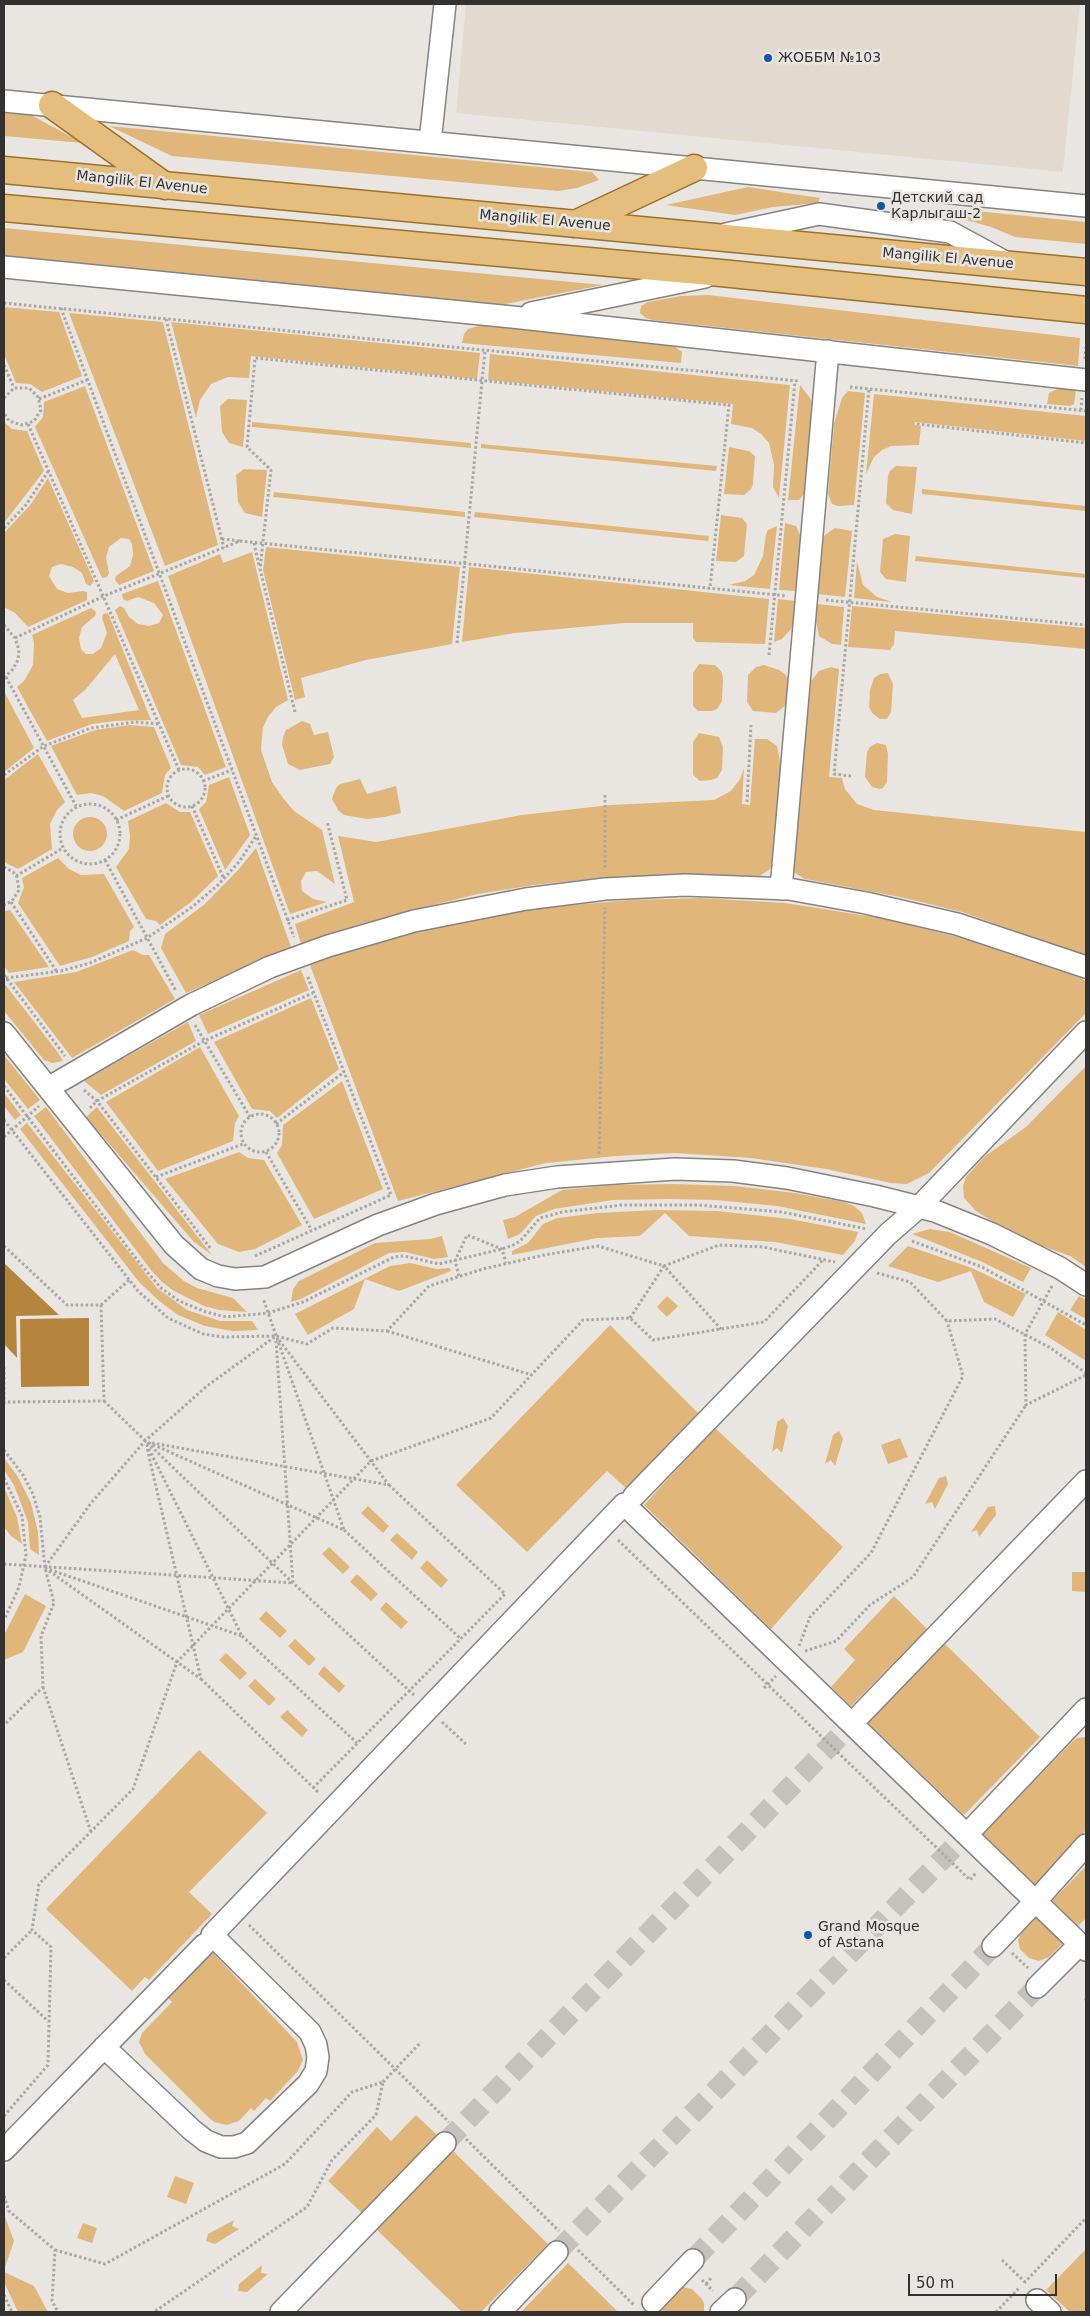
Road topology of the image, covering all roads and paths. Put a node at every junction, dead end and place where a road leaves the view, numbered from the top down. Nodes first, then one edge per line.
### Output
1 (445, 4) edge
2 (4, 101) edge
3 (52, 105) junction
4 (430, 142) junction
5 (694, 168) junction
6 (4, 170) edge
7 (165, 186) junction
8 (1086, 206) edge
9 (4, 208) edge
10 (574, 224) junction
11 (4, 267) edge
12 (1086, 272) edge
13 (721, 273) junction
14 (4, 302) edge
15 (61, 308) junction
16 (1086, 310) edge
17 (512, 318) junction
18 (166, 319) junction
19 (485, 350) junction
20 (828, 351) junction
21 (4, 365) edge
22 (87, 380) junction
23 (1086, 380) edge
24 (482, 382) junction
25 (850, 387) dead end
26 (14, 388) junction
27 (869, 389) junction
28 (4, 398) edge
29 (40, 399) junction
30 (1086, 411) edge
31 (4, 414) edge
32 (28, 424) junction
33 (917, 424) dead end
34 (1086, 443) edge
35 (49, 470) junction
36 (4, 528) edge
37 (222, 539) junction
38 (240, 541) junction
39 (254, 542) junction
40 (264, 543) junction
41 (224, 548) junction
42 (464, 564) junction
43 (260, 569) junction
44 (159, 574) junction
45 (710, 588) junction
46 (775, 595) junction
47 (104, 596) junction
48 (796, 597) dead end
49 (818, 599) dead end
50 (850, 602) junction
51 (4, 625) edge
52 (1086, 625) edge
53 (15, 638) junction
54 (457, 643) dead end
55 (769, 655) dead end
56 (5, 677) edge
57 (295, 712) dead end
58 (159, 724) junction
59 (751, 725) dead end
60 (44, 746) junction
61 (179, 770) junction
62 (232, 770) junction
63 (4, 775) edge
64 (851, 776) dead end
65 (203, 781) junction
66 (605, 795) dead end
67 (168, 796) junction
68 (747, 802) dead end
69 (76, 806) junction
70 (192, 806) junction
71 (116, 820) junction
72 (326, 821) dead end
73 (256, 835) junction
74 (62, 848) junction
75 (105, 860) junction
76 (4, 868) edge
77 (16, 876) junction
78 (224, 879) junction
79 (606, 889) junction
80 (781, 889) junction
81 (10, 902) junction
82 (4, 905) edge
83 (287, 920) junction
84 (147, 938) junction
85 (294, 938) dead end
86 (305, 967) dead end
87 (1086, 967) edge
88 (57, 972) junction
89 (5, 976) edge
90 (313, 992) junction
91 (180, 998) dead end
92 (192, 1020) dead end
93 (1086, 1032) edge
94 (4, 1033) edge
95 (204, 1041) junction
96 (68, 1061) dead end
97 (344, 1072) junction
98 (4, 1086) edge
99 (80, 1087) dead end
100 (45, 1096) junction
101 (97, 1100) junction
102 (87, 1110) dead end
103 (28, 1116) junction
104 (250, 1117) junction
105 (4, 1120) edge
106 (276, 1124) junction
107 (12, 1130) junction
108 (4, 1137) edge
109 (243, 1144) junction
110 (266, 1152) junction
111 (598, 1173) junction
112 (156, 1177) junction
113 (918, 1207) junction
114 (311, 1229) junction
115 (888, 1234) junction
116 (4, 1246) edge
117 (502, 1249) junction
118 (213, 1252) dead end
119 (251, 1256) dead end
120 (823, 1260) junction
121 (455, 1261) junction
122 (506, 1263) junction
123 (664, 1266) junction
124 (856, 1267) junction
125 (459, 1276) junction
126 (129, 1280) junction
127 (1054, 1281) dead end
128 (1086, 1285) edge
129 (262, 1295) dead end
130 (1044, 1300) junction
131 (101, 1305) junction
132 (268, 1313) junction
133 (630, 1318) junction
134 (947, 1321) junction
135 (1086, 1325) edge
136 (721, 1329) junction
137 (387, 1331) junction
138 (1025, 1334) junction
139 (276, 1336) junction
140 (4, 1367) edge
141 (1086, 1374) edge
142 (532, 1375) junction
143 (104, 1401) junction
144 (4, 1403) edge
145 (1026, 1405) junction
146 (145, 1441) junction
147 (4, 1450) edge
148 (371, 1461) junction
149 (285, 1466) junction
150 (324, 1474) junction
151 (4, 1478) edge
152 (354, 1479) junction
153 (1086, 1480) edge
154 (389, 1485) junction
155 (634, 1496) dead end
156 (334, 1500) junction
157 (288, 1505) junction
158 (316, 1518) junction
159 (603, 1526) junction
160 (344, 1530) junction
161 (291, 1544) junction
162 (272, 1563) junction
163 (4, 1564) edge
164 (25, 1566) junction
165 (45, 1568) junction
166 (177, 1576) junction
167 (214, 1578) junction
168 (256, 1581) junction
169 (293, 1583) junction
170 (495, 1584) dead end
171 (505, 1594) dead end
172 (229, 1608) junction
173 (186, 1616) junction
174 (4, 1620) edge
175 (212, 1625) junction
176 (242, 1636) junction
177 (461, 1639) junction
178 (193, 1645) junction
179 (177, 1662) junction
180 (201, 1679) junction
181 (399, 1680) dead end
182 (43, 1687) junction
183 (1086, 1709) edge
184 (860, 1715) tunnel mouth
185 (4, 1725) edge
186 (357, 1744) junction
187 (303, 1777) dead end
188 (313, 1788) dead end
189 (974, 1826) tunnel mouth
190 (91, 1832) junction
191 (1086, 1845) edge
192 (990, 1858) junction
193 (1043, 1893) dead end
194 (1029, 1908) dead end
195 (235, 1911) junction
196 (32, 1930) junction
197 (996, 1943) joint
198 (204, 1946) dead end
199 (1080, 1950) edge
200 (4, 1958) edge
201 (4, 1980) edge
202 (1040, 1985) joint
203 (49, 2022) junction
204 (421, 2042) dead end
205 (104, 2047) junction
206 (395, 2070) junction
207 (383, 2082) junction
208 (4, 2116) edge
209 (453, 2135) junction
210 (4, 2150) edge
211 (4, 2196) edge
212 (1086, 2218) edge
213 (565, 2245) junction
214 (55, 2250) junction
215 (1002, 2260) dead end
216 (690, 2263) joint
217 (712, 2277) dead end
218 (1025, 2282) junction
219 (706, 2284) junction
220 (4, 2295) edge
221 (644, 2304) joint
222 (728, 2305) edge
223 (12, 2312) edge
224 (58, 2312) edge
225 (154, 2312) edge
226 (281, 2312) edge
227 (500, 2312) edge
228 (996, 2312) edge

1 - 4 street
2 - 3 street
3 - 4 street
3 - 7 main road
4 - 5 street
5 - 8 street
5 - 10 main road
6 - 7 main road, Mangilik El Avenue
7 - 10 main road, Mangilik El Avenue
9 - 13 main road
10 - 12 main road, Mangilik El Avenue
11 - 17 street
13 - 16 main road
13 - 17 street
14 - 15 path
15 - 18 path
15 - 22 path
17 - 20 street
18 - 19 path
18 - 37 path
19 - 24 path
19 - 46 path
20 - 23 street
20 - 80 street
21 - 26 path
22 - 29 path
22 - 44 path
24 - 40 path
24 - 42 path
24 - 45 path
25 - 27 path
26 - 28 path
26 - 29 path
27 - 30 path
27 - 50 path
29 - 32 path
31 - 32 path
32 - 35 path
33 - 34 path
35 - 36 path
35 - 47 path
37 - 38 path
37 - 41 path
38 - 39 path
38 - 41 path
39 - 40 path
39 - 43 path
40 - 42 path
40 - 43 path
41 - 44 path
42 - 45 path
42 - 54 path
43 - 57 path
44 - 47 path
44 - 62 path
45 - 46 path
46 - 48 path
46 - 55 path
47 - 53 path
47 - 58 path
49 - 50 path
50 - 52 path
50 - 64 path
51 - 53 path
53 - 56 path
56 - 60 path
58 - 60 path
58 - 61 path
59 - 68 path
60 - 63 path
60 - 69 path
61 - 65 path
61 - 67 path
62 - 65 path
62 - 73 path
65 - 70 path
66 - 79 path
67 - 70 path
67 - 71 path
69 - 71 path
69 - 74 path
70 - 78 path
71 - 75 path
72 - 83 path
73 - 78 path
73 - 83 path
74 - 75 path
74 - 77 path
75 - 84 path
76 - 77 path
77 - 81 path
78 - 84 path
79 - 80 street
79 - 100 street
79 - 111 path
80 - 87 street
81 - 82 path
81 - 88 path
83 - 85 path
84 - 88 path
84 - 91 path
86 - 90 path
88 - 89 path
89 - 96 path
90 - 95 path
90 - 97 path
92 - 95 path
93 - 113 street
94 - 100 street
95 - 101 path
95 - 104 path
97 - 106 path
97 - 114 path
98 - 103 path
99 - 101 path
100 - 103 path
100 - 111 street
101 - 102 path
101 - 112 path
103 - 107 path
103 - 132 path
104 - 106 path
104 - 109 path
105 - 107 path
106 - 110 path
107 - 108 path
107 - 126 path
109 - 110 path
109 - 112 path
110 - 114 path
111 - 113 street
112 - 118 path
113 - 115 street
113 - 128 street
114 - 119 path
115 - 117 path
115 - 124 street
115 - 130 path
116 - 131 path
117 - 121 path
117 - 121 path
117 - 122 path
120 - 123 path
120 - 124 path
120 - 136 path
121 - 125 path
121 - 132 path
122 - 123 path
122 - 125 path
123 - 133 path
123 - 136 path
124 - 134 path
124 - 155 street
125 - 137 path
126 - 131 path
126 - 139 path
127 - 130 path
129 - 132 path
130 - 135 path
130 - 138 path
131 - 143 path
132 - 139 path
133 - 136 path
133 - 142 path
134 - 138 path
134 - 145 path
137 - 139 path
137 - 142 path
138 - 141 path
138 - 145 path
139 - 146 path
139 - 148 path
139 - 149 path
139 - 150 path
140 - 144 path
141 - 145 path
142 - 148 path
143 - 144 path
143 - 146 path
146 - 149 path
146 - 157 path
146 - 162 path
146 - 165 path
146 - 166 path
146 - 167 path
147 - 165 path
148 - 152 path
148 - 154 path
149 - 150 path
149 - 157 path
150 - 152 path
150 - 156 path
151 - 164 path
152 - 154 path
152 - 156 path
153 - 184 street
154 - 170 path
156 - 158 path
156 - 160 path
157 - 158 path
157 - 161 path
158 - 160 path
158 - 161 path
159 - 192 street
159 - 192 path
159 - 195 street
160 - 177 path
161 - 162 path
161 - 169 path
162 - 168 path
162 - 169 path
163 - 164 path
164 - 165 path
164 - 174 path
165 - 166 path
165 - 173 path
165 - 179 path
165 - 182 path
166 - 167 path
166 - 173 path
167 - 168 path
167 - 172 path
168 - 169 path
168 - 172 path
169 - 181 path
171 - 177 path
172 - 175 path
172 - 176 path
173 - 175 path
173 - 178 path
175 - 176 path
175 - 178 path
176 - 186 path
177 - 186 path
178 - 179 path
178 - 180 path
179 - 180 path
179 - 190 path
180 - 187 path
182 - 185 path
182 - 190 path
183 - 189 street
186 - 188 path
190 - 196 path
191 - 193 street
192 - 199 street
194 - 197 street
195 - 205 street
195 - 206 path
196 - 200 path
196 - 203 path
197 - 202 path
198 - 205 street
199 - 202 street
201 - 203 path
203 - 208 path
204 - 206 path
205 - 210 street
206 - 207 path
206 - 209 path
207 - 214 path
207 - 225 path
209 - 213 path
209 - 226 street
211 - 214 path
212 - 218 path
213 - 221 path
213 - 227 street
214 - 224 path
215 - 218 path
216 - 219 path
216 - 221 street
217 - 219 path
218 - 228 path
219 - 222 path
220 - 223 path

